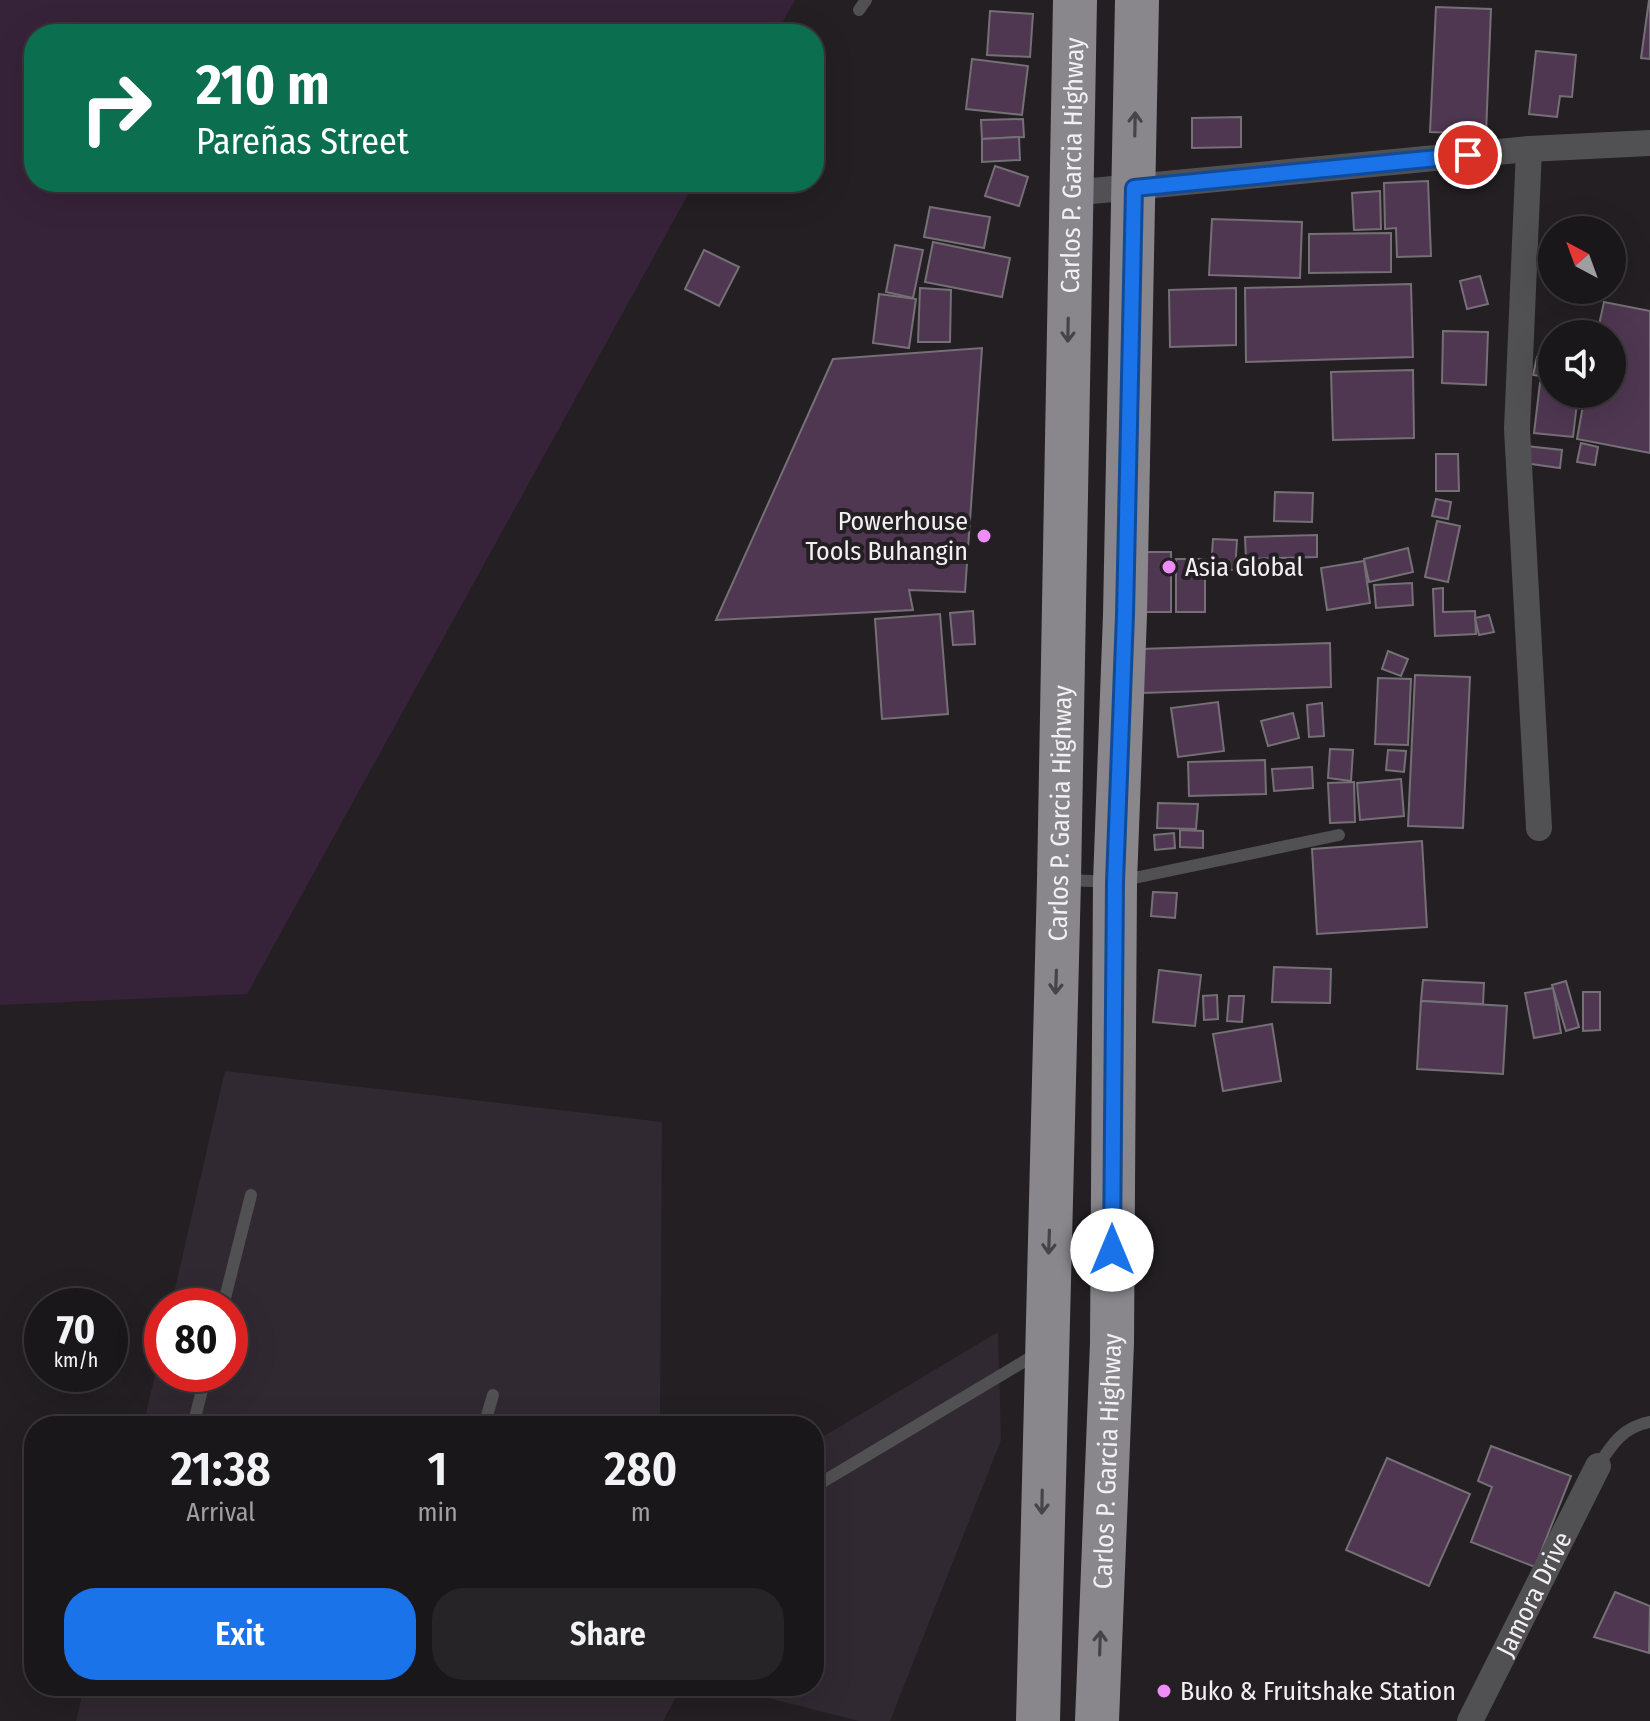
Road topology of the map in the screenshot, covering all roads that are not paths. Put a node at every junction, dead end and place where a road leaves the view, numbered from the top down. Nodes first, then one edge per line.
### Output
1 (1075, 0) edge
2 (1137, 0) edge
3 (1650, 143) edge
4 (1529, 149) junction
5 (1134, 188) junction
6 (1071, 193) junction
7 (1065, 445) junction
8 (1129, 445) junction
9 (1062, 615) junction
10 (1125, 615) junction
11 (1539, 828) dead end
12 (1339, 835) dead end
13 (1059, 880) junction
14 (1115, 882) junction
15 (251, 1195) dead end
16 (228, 1288) edge
17 (1046, 1348) junction
18 (202, 1392) edge
19 (493, 1395) dead end
20 (196, 1416) edge
21 (487, 1416) edge
22 (1650, 1422) edge
23 (1598, 1466) joint
24 (824, 1481) edge
25 (1038, 1721) edge
26 (1097, 1721) edge
27 (1470, 1721) edge

1 - 6 highway, Carlos P. Garcia Highway
5 -> 2 highway, Carlos P. Garcia Highway
3 - 4 street
4 - 5 street
4 - 11 street
5 - 6 street
5 - 8 highway, Carlos P. Garcia Highway
6 -> 7 highway, Carlos P. Garcia Highway
7 - 8 highway
7 - 9 highway, Carlos P. Garcia Highway
8 - 10 highway, Carlos P. Garcia Highway
9 - 10 highway
9 - 13 highway, Carlos P. Garcia Highway
10 - 14 highway, Carlos P. Garcia Highway
12 - 14 lane
13 - 14 lane
13 -> 17 highway, Carlos P. Garcia Highway
26 -> 14 highway, Carlos P. Garcia Highway
15 - 16 lane
17 - 24 lane
17 -> 25 highway, Carlos P. Garcia Highway
18 - 20 lane
19 - 21 lane
22 - 23 lane
23 - 27 street, Jamora Drive

